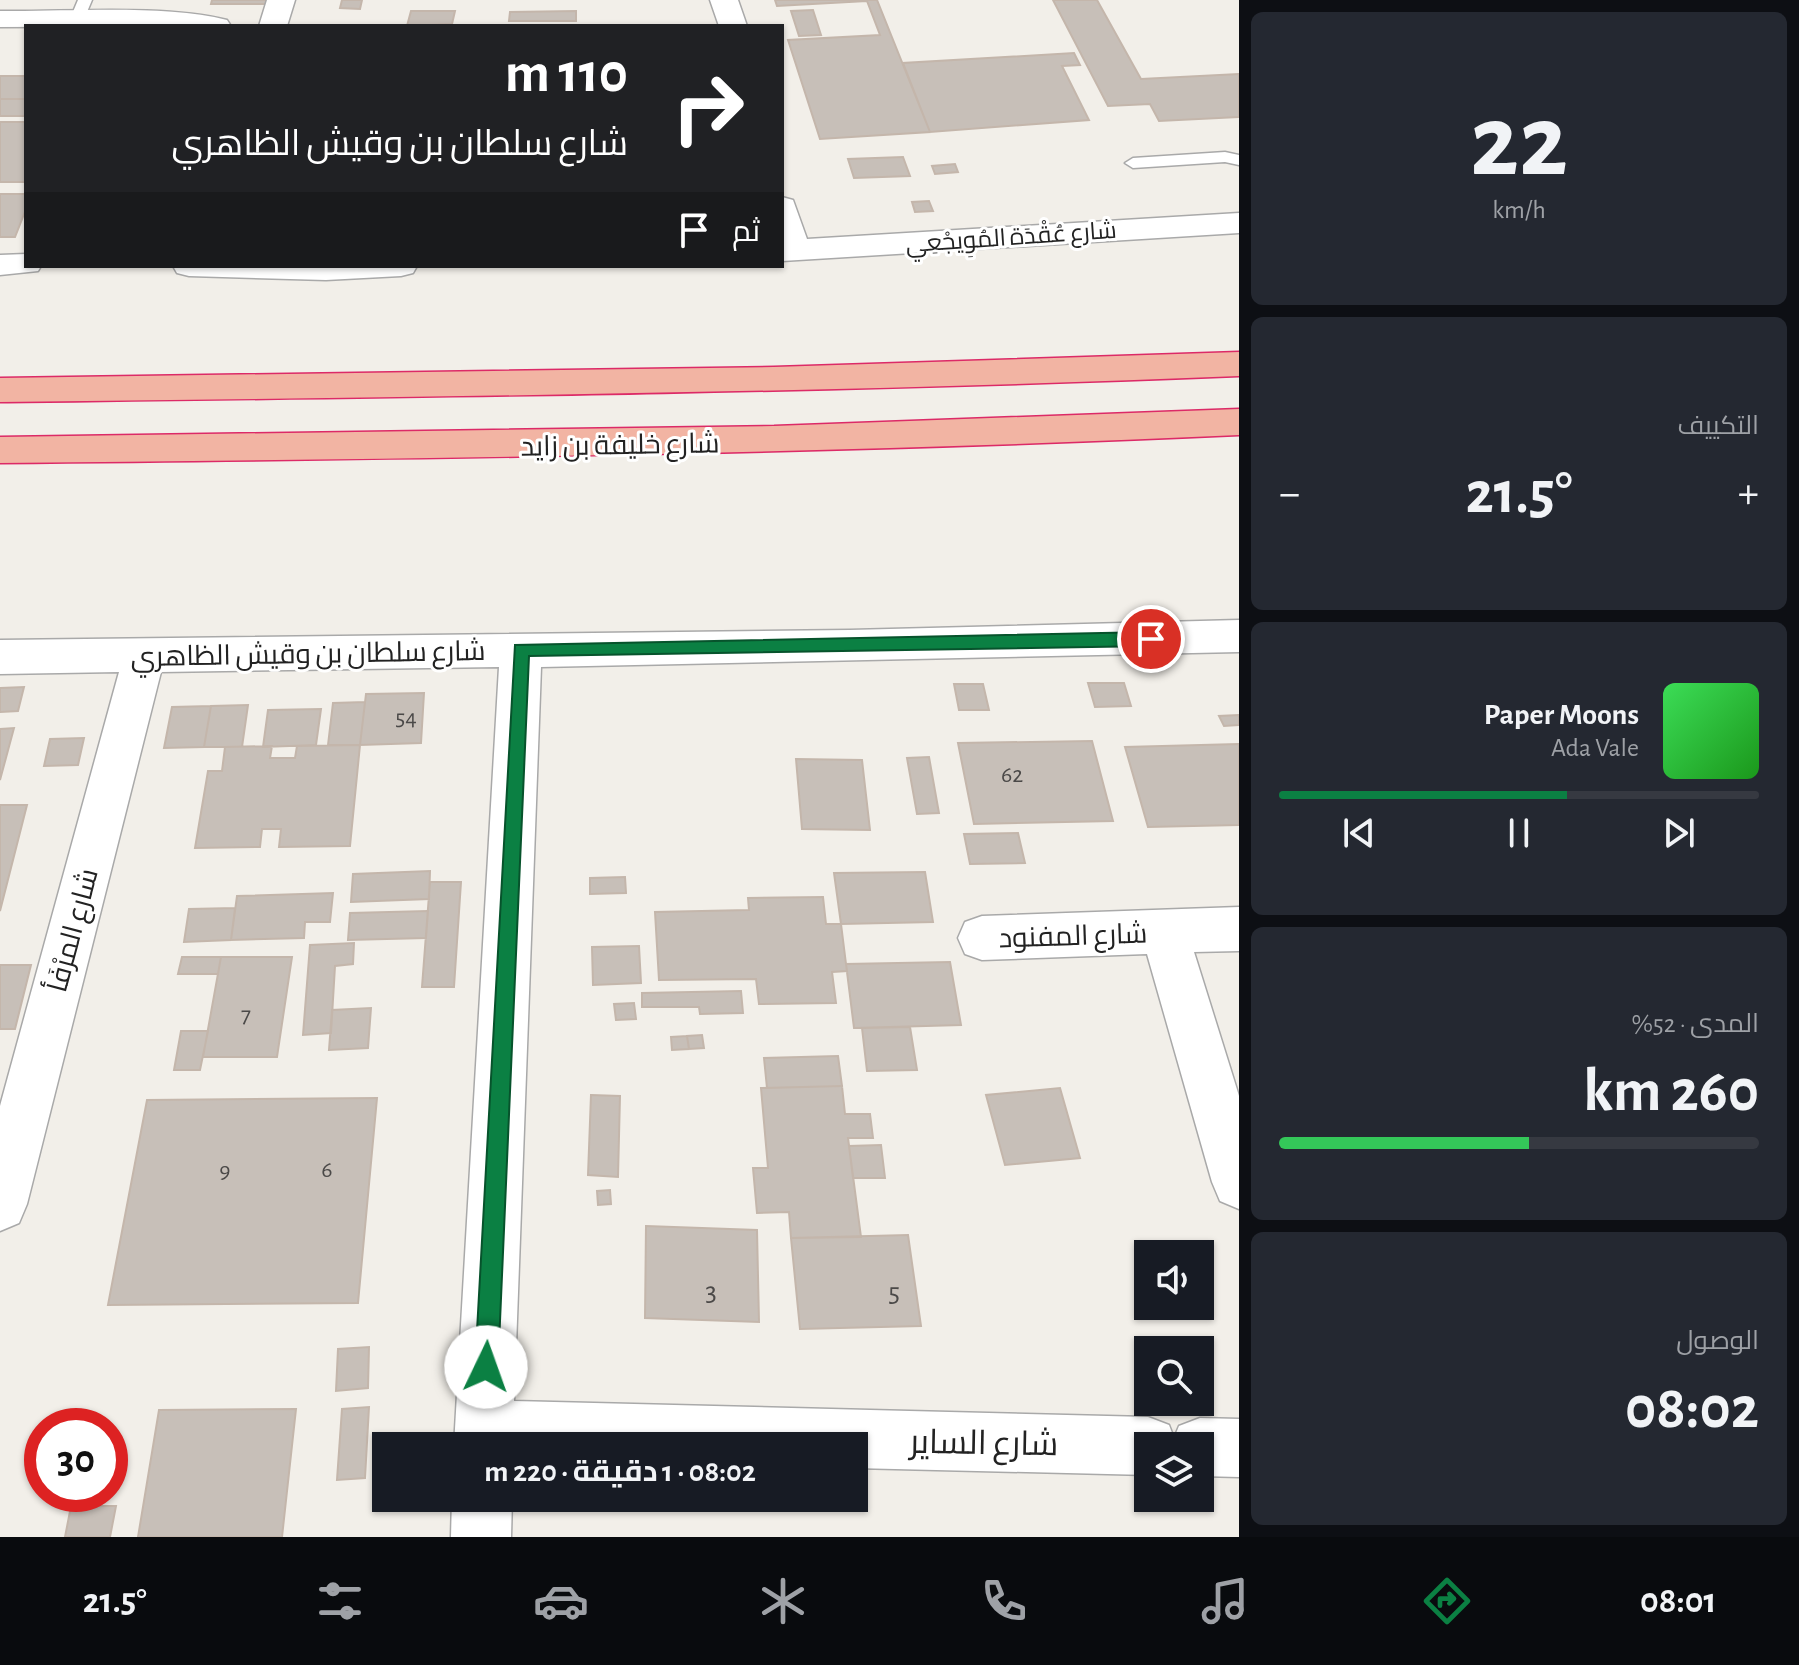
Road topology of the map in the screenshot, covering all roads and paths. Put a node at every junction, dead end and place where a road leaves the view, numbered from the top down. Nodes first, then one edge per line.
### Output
1 (281, 0) edge
2 (724, 0) edge
3 (81, 10) edge
4 (0, 19) edge
5 (198, 24) edge
6 (274, 24) edge
7 (732, 24) edge
8 (1239, 148) edge
9 (1232, 158) edge
10 (1133, 163) dead end
11 (784, 222) edge
12 (1239, 223) edge
13 (788, 251) edge
14 (24, 264) edge
15 (0, 265) edge
16 (1239, 364) edge
17 (0, 390) edge
18 (1239, 422) edge
19 (0, 450) edge
20 (1239, 636) edge
21 (521, 650) junction
22 (144, 655) junction
23 (0, 657) edge
24 (1239, 929) edge
25 (1164, 931) junction
26 (982, 938) dead end
27 (1239, 1182) edge
28 (0, 1204) edge
29 (483, 1432) edge
30 (868, 1443) edge
31 (1134, 1446) edge
32 (1214, 1447) edge
33 (1239, 1448) edge
34 (482, 1512) edge
35 (481, 1537) edge

1 - 6 street
2 - 7 street
3 - 4 street
3 - 5 street
8 - 9 lane
9 - 10 lane
11 - 13 street
12 - 13 street, شارع عُقْدَة المُوِيجْعِي
14 - 15 street
16 - 17 highway
18 - 19 highway, شارع خليفة بن زايد
20 - 21 street, شارع سلطان بن وقيش الظاهري
21 - 22 street, شارع سلطان بن وقيش الظاهري
21 - 29 street
22 - 23 street, شارع سلطان بن وقيش الظاهري
22 - 28 street, شارع المرْفَأ
24 - 25 street, شارع المفنود
25 - 26 street, شارع المفنود
25 - 27 street, شارع المفنود
30 - 31 street, شارع الساير
32 - 33 street
34 - 35 street

